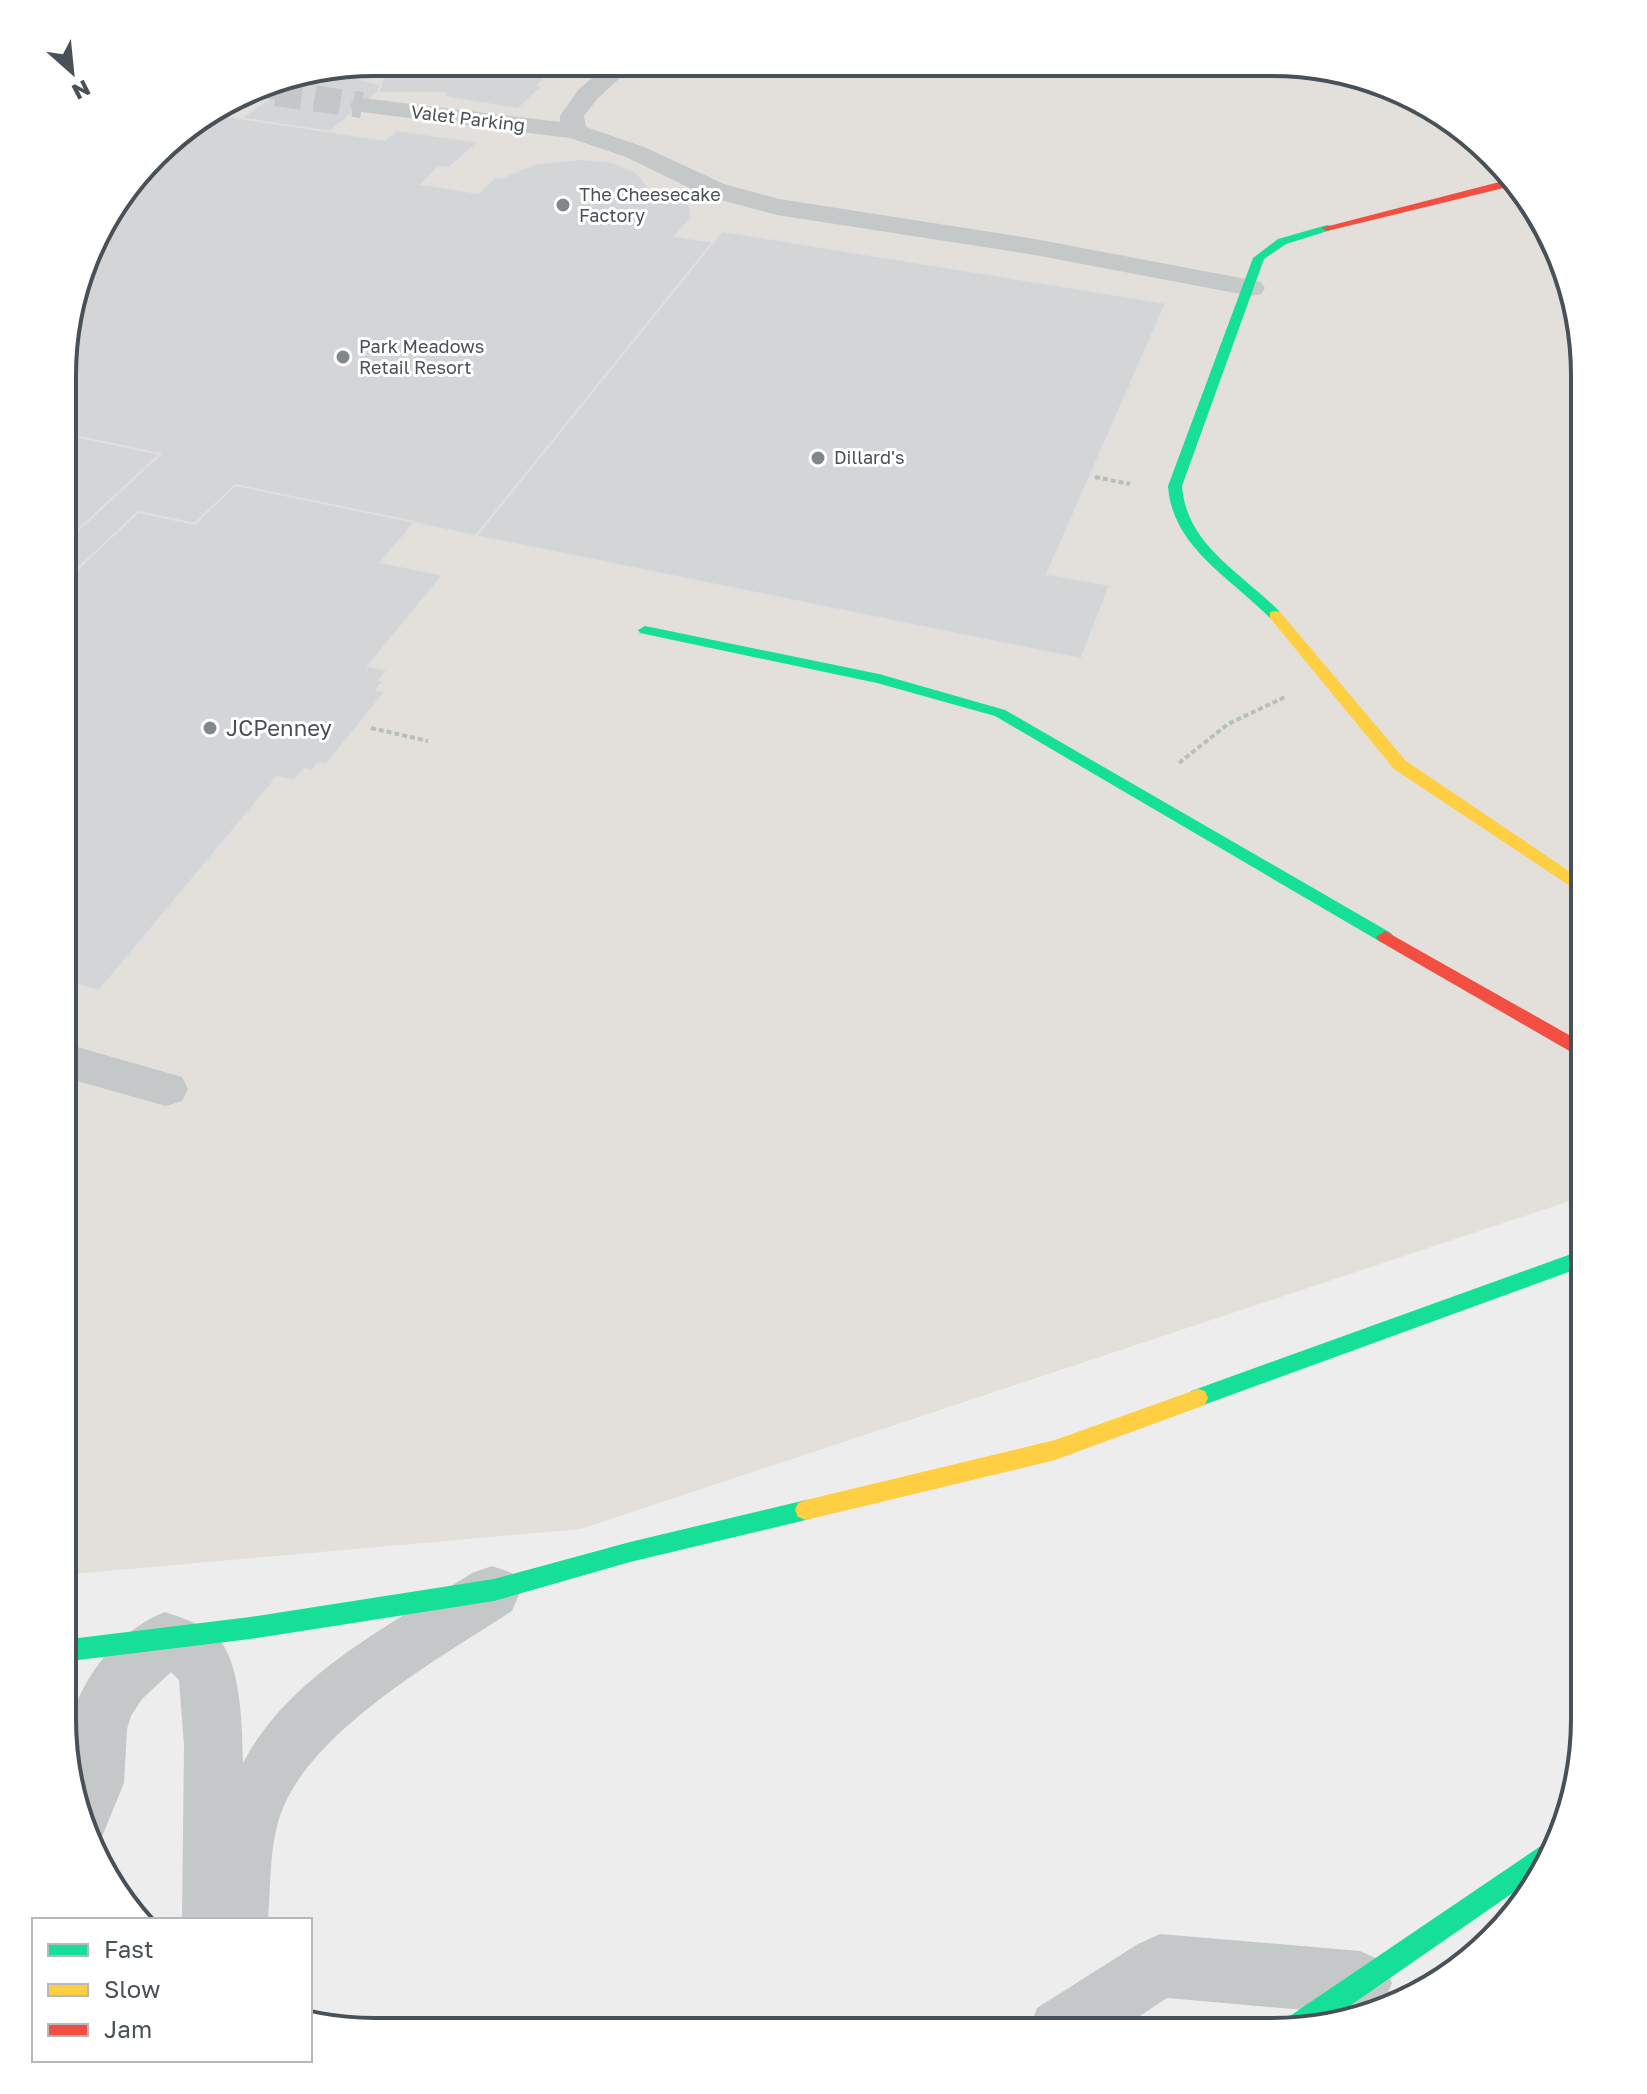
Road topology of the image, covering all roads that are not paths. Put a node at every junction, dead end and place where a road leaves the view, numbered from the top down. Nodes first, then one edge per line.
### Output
1 (609, 76) edge
2 (362, 105) tunnel mouth
3 (574, 131) junction
4 (1503, 185) edge
5 (1251, 288) junction
6 (645, 630) dead end
7 (1571, 881) edge
8 (1571, 1045) edge
9 (76, 1064) edge
10 (166, 1089) dead end
11 (1571, 1262) edge
12 (494, 1590) junction
13 (165, 1639) junction
14 (76, 1649) edge
15 (87, 1800) edge
16 (1534, 1863) edge
17 (213, 1918) edge
18 (237, 1918) edge
19 (1360, 1983) junction
20 (1314, 2015) edge
21 (1080, 2018) edge

1 - 3 street
2 - 3 street, Valet Parking
3 - 5 street, Valet Parking
4 - 5 street
5 - 7 street
6 - 8 street
9 - 10 street
11 - 12 street
12 - 13 street
12 - 18 street
13 - 14 street
13 - 15 street
13 - 17 street
16 - 19 street
19 - 20 street
19 - 21 street

